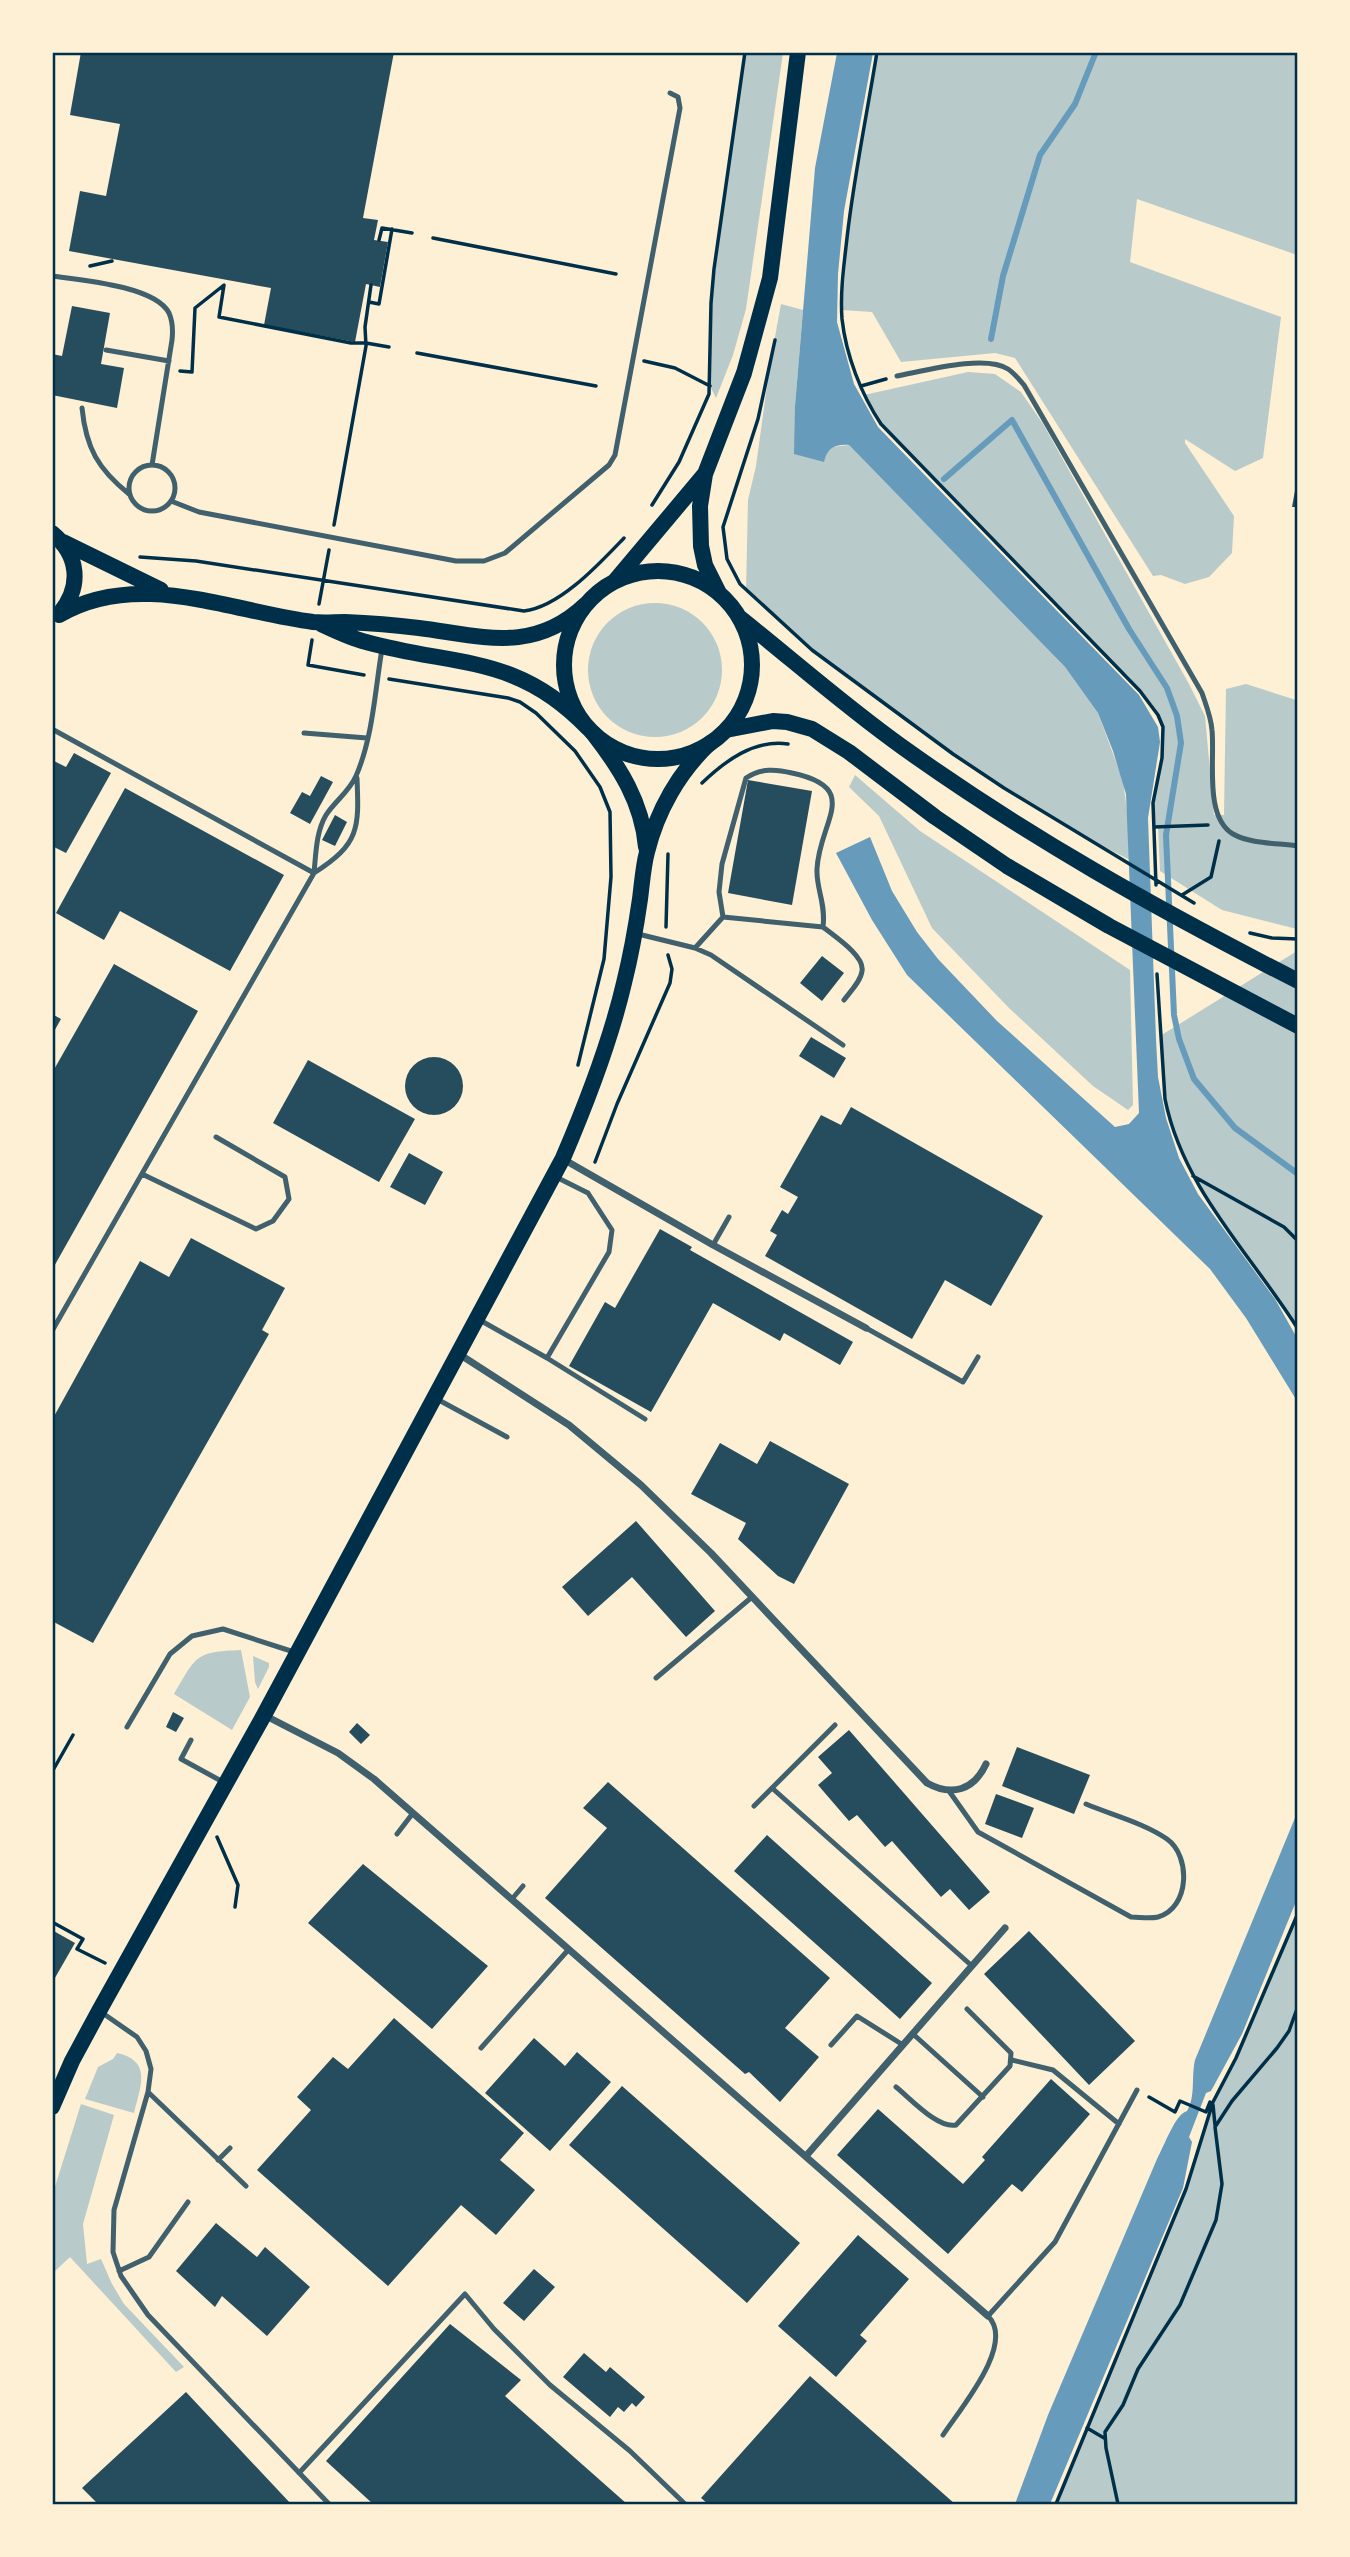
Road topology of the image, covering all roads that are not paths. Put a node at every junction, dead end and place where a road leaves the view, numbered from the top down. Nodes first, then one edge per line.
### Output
1 (799, 52) edge
2 (670, 93) dead end
3 (52, 276) edge
4 (106, 350) dead end
5 (169, 361) junction
6 (897, 376) road end
7 (82, 408) dead end
8 (152, 465) junction
9 (705, 474) junction
10 (129, 494) junction
11 (171, 501) junction
12 (58, 537) edge
13 (613, 582) junction
14 (719, 593) junction
15 (176, 596) junction
16 (585, 605) junction
17 (55, 617) edge
18 (739, 617) junction
19 (315, 622) junction
20 (382, 645) junction
21 (52, 729) edge
22 (590, 730) junction
23 (726, 730) junction
24 (304, 733) dead end
25 (367, 738) junction
26 (710, 743) junction
27 (357, 775) junction
28 (1297, 846) edge
29 (646, 853) junction
30 (314, 873) junction
31 (723, 917) junction
32 (823, 927) junction
33 (635, 933) junction
34 (695, 948) junction
35 (1297, 981) edge
36 (844, 1000) dead end
37 (1297, 1026) edge
38 (843, 1045) dead end
39 (216, 1137) dead end
40 (563, 1158) junction
41 (142, 1174) junction
42 (553, 1176) junction
43 (729, 1217) dead end
44 (713, 1245) junction
45 (478, 1319) junction
46 (866, 1328) joint
47 (52, 1331) edge
48 (459, 1354) junction
49 (978, 1357) dead end
50 (547, 1358) junction
51 (435, 1398) junction
52 (645, 1419) dead end
53 (508, 1437) dead end
54 (752, 1597) junction
55 (297, 1653) junction
56 (656, 1678) dead end
57 (264, 1715) junction
58 (835, 1725) dead end
59 (127, 1727) dead end
60 (191, 1740) dead end
61 (986, 1764) dead end
62 (226, 1783) junction
63 (772, 1788) junction
64 (949, 1791) junction
65 (1086, 1804) dead end
66 (754, 1806) dead end
67 (413, 1814) junction
68 (397, 1834) dead end
69 (523, 1886) dead end
70 (512, 1899) junction
71 (1005, 1928) dead end
72 (569, 1949) junction
73 (972, 1966) junction
74 (967, 2009) dead end
75 (99, 2011) junction
76 (913, 2034) junction
77 (831, 2045) dead end
78 (903, 2045) junction
79 (481, 2048) dead end
80 (1012, 2060) junction
81 (896, 2087) dead end
82 (1137, 2090) road end
83 (148, 2092) junction
84 (984, 2097) junction
85 (52, 2108) edge
86 (1119, 2124) junction
87 (230, 2148) dead end
88 (806, 2156) junction
89 (218, 2160) junction
90 (246, 2186) dead end
91 (188, 2202) dead end
92 (119, 2271) junction
93 (988, 2316) junction
94 (943, 2435) dead end
95 (299, 2473) junction
96 (328, 2504) edge
97 (685, 2504) edge

1 - 9 main road
2 - 11 lane
3 - 5 lane
4 - 5 lane
5 - 8 lane
6 - 28 lane
7 - 10 lane
8 - 10 lane
8 - 11 lane
9 - 13 main road
9 - 14 main road
10 - 11 lane
12 - 15 main road
12 - 17 main road
13 - 14 main road
13 - 16 main road
14 - 18 main road
15 - 17 main road
15 - 19 main road
16 - 19 main road
16 - 22 main road
18 - 23 main road
18 - 35 main road
19 - 20 main road
20 - 22 main road
20 - 25 lane
21 - 30 lane
22 - 26 main road
22 - 29 main road
23 - 26 main road
23 - 37 main road
24 - 25 lane
25 - 27 lane
26 - 29 main road
27 - 30 lane
27 - 30 lane
29 - 33 main road
30 - 41 lane
31 - 32 lane
31 - 32 lane
31 - 34 lane
32 - 36 lane
33 - 34 lane
33 - 40 main road
34 - 38 lane
39 - 41 lane
40 - 42 main road
40 - 44 street
41 - 47 lane
42 - 45 main road
42 - 50 lane
43 - 44 lane
44 - 46 street
45 - 48 main road
45 - 50 lane
46 - 49 lane
48 - 51 main road
48 - 54 street
50 - 52 lane
51 - 53 lane
51 - 55 main road
54 - 56 lane
54 - 64 street
55 - 57 main road
55 - 59 lane
57 - 62 main road
57 - 67 street
58 - 63 lane
60 - 62 lane
61 - 64 street
62 - 75 main road
63 - 66 lane
63 - 73 lane
64 - 65 lane
67 - 68 lane
67 - 70 street
69 - 70 lane
70 - 72 street
71 - 73 street
72 - 79 lane
72 - 88 street
73 - 76 street
74 - 80 lane
75 - 83 lane
75 - 85 main road
76 - 78 street
76 - 84 lane
77 - 78 lane
78 - 88 street
80 - 84 lane
80 - 86 lane
81 - 84 lane
82 - 86 lane
83 - 89 lane
83 - 92 lane
86 - 93 lane
87 - 89 lane
88 - 93 street
89 - 90 lane
91 - 92 lane
92 - 95 lane
93 - 94 lane
95 - 96 lane
95 - 97 lane

